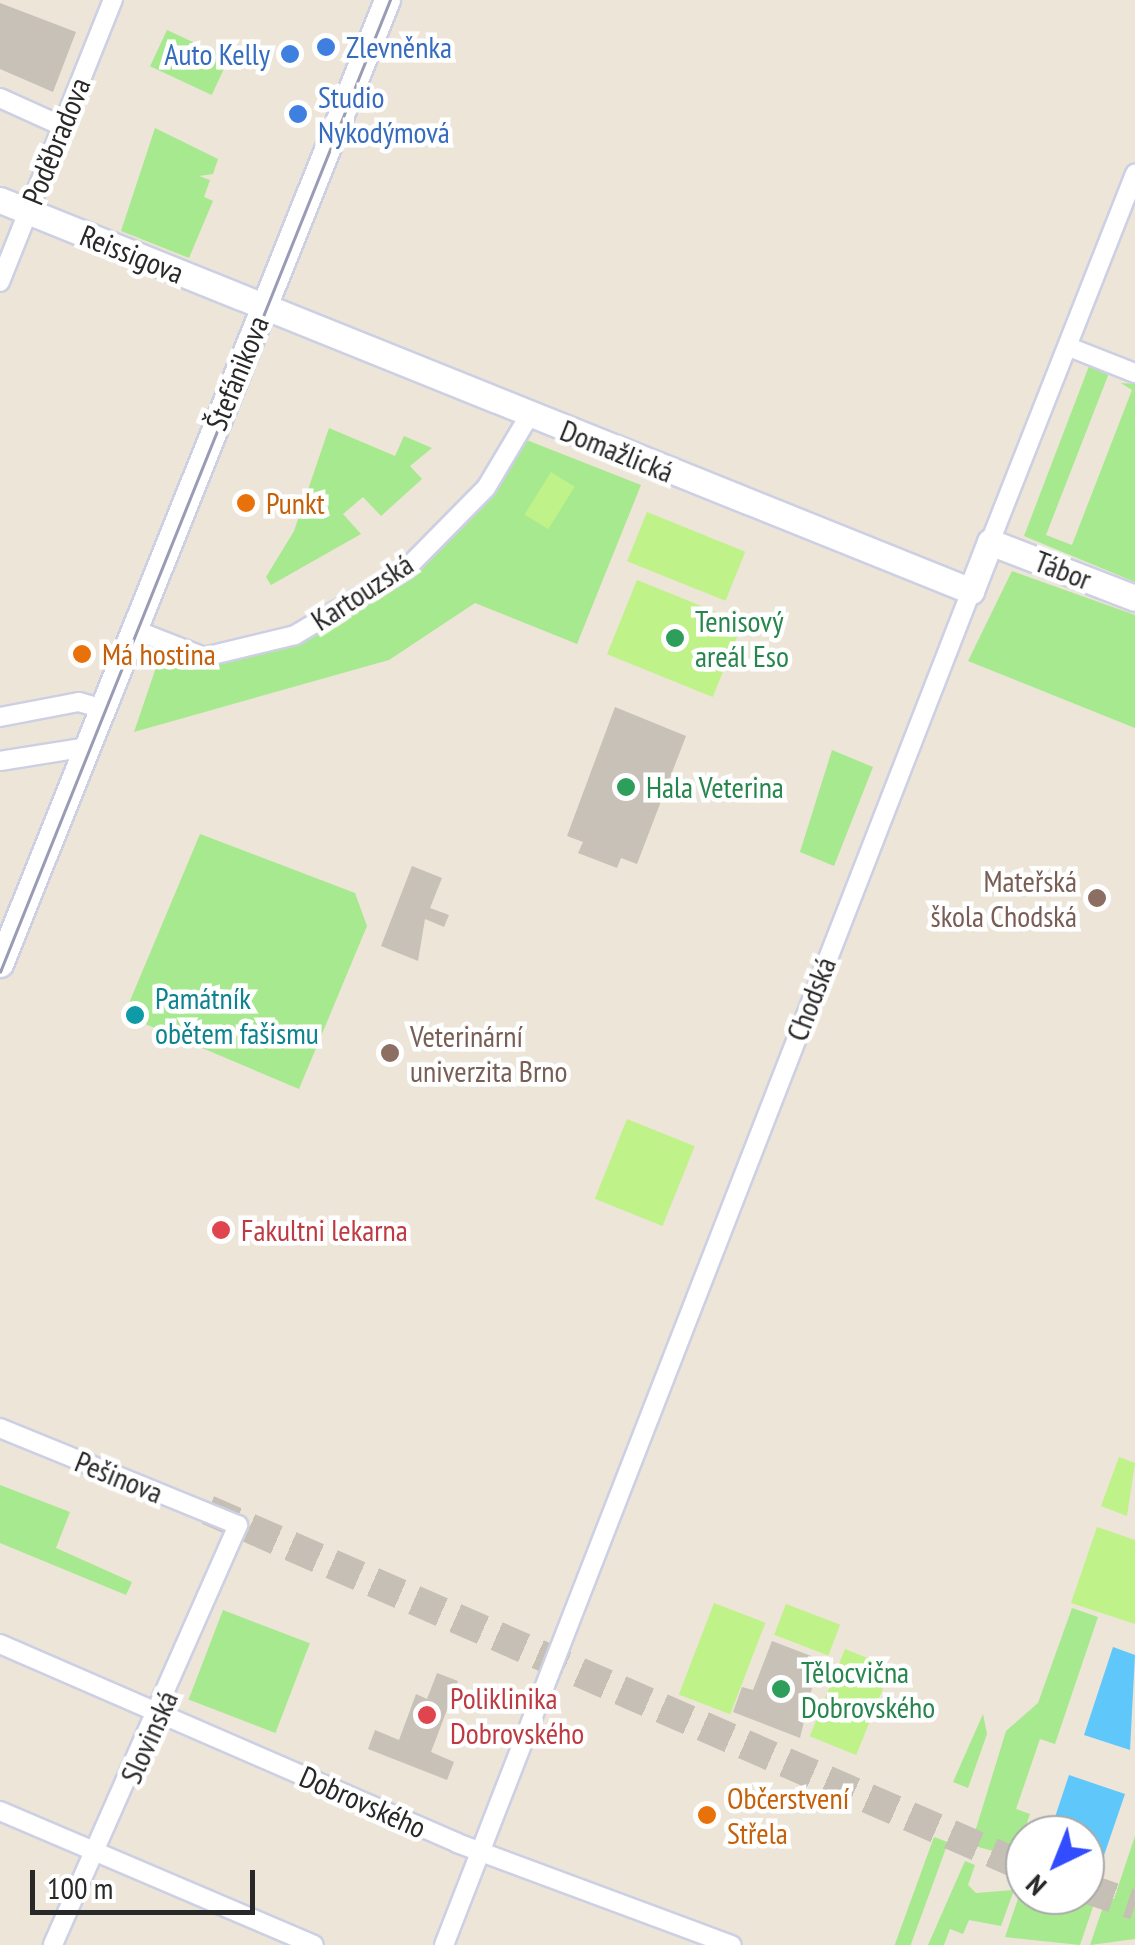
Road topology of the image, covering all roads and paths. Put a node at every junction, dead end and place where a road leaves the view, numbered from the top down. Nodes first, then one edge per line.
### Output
1 (113, 0) edge
2 (386, 0) edge
3 (0, 98) edge
4 (62, 126) junction
5 (1135, 173) edge
6 (0, 200) edge
7 (28, 213) junction
8 (0, 282) edge
9 (263, 310) junction
10 (1069, 348) junction
11 (1135, 373) edge
12 (529, 416) junction
13 (990, 542) junction
14 (971, 591) junction
15 (1135, 598) edge
16 (134, 630) junction
17 (103, 709) junction
18 (0, 717) edge
19 (87, 746) junction
20 (0, 761) edge
21 (0, 964) edge
22 (0, 1428) edge
23 (238, 1525) joint
24 (0, 1644) edge
25 (160, 1714) junction
26 (0, 1811) edge
27 (480, 1851) junction
28 (96, 1853) junction
29 (684, 1937) edge
30 (53, 1945) edge
31 (314, 1945) edge
32 (444, 1945) edge
33 (732, 1945) edge

1 - 4 street, Poděbradova
2 - 9 street, Štefánikova
3 - 4 street
4 - 7 street, Poděbradova
5 - 10 street, Chodská
6 - 7 street, Reissigova
7 - 8 street, Poděbradova
7 - 9 street, Reissigova
9 - 12 street, Domažlická
9 - 16 street, Štefánikova
10 - 11 street
10 - 13 street, Chodská
12 - 14 street, Domažlická
12 - 16 street, Kartouzská
13 - 14 street, Chodská
13 - 15 street, Tábor
14 - 27 street, Chodská
16 - 17 street, Štefánikova
17 - 18 street
17 - 19 street, Štefánikova
19 - 20 street
19 - 21 street, Štefánikova
22 - 23 street, Pešinova
23 - 25 street, Slovinská
24 - 25 street, Dobrovského
25 - 27 street, Dobrovského
25 - 28 street, Slovinská
26 - 28 street
27 - 29 street, Dobrovského
27 - 32 street, Chodská
28 - 30 street, Slovinská
28 - 31 street
29 - 33 street, Dobrovského

